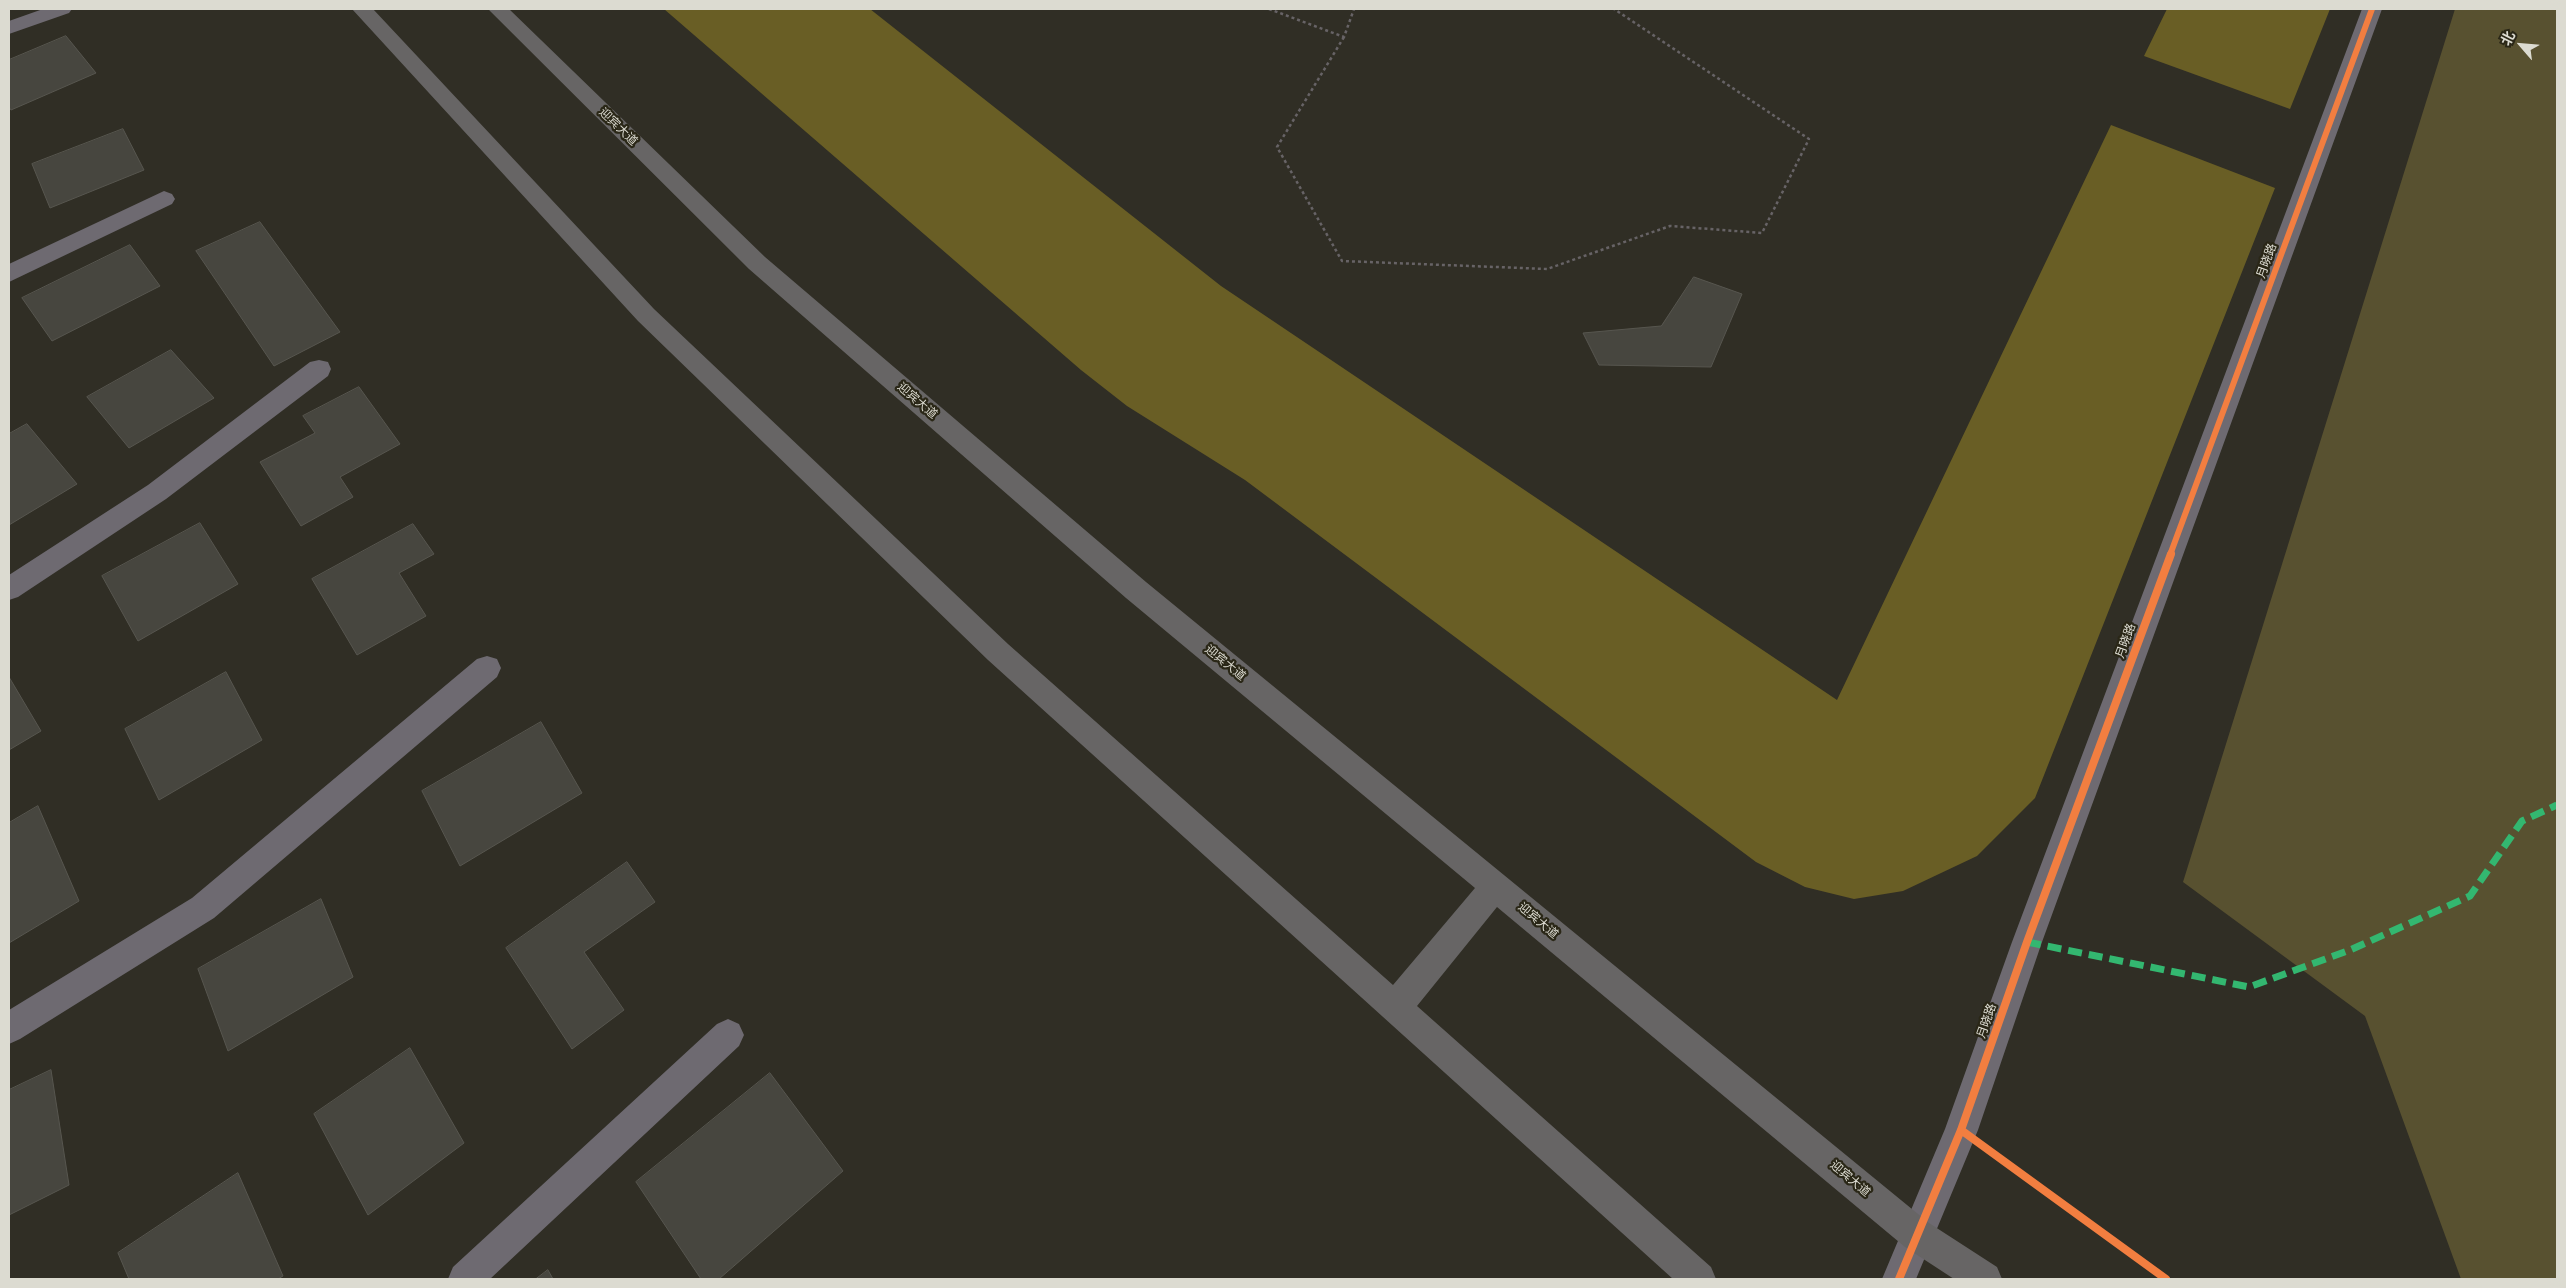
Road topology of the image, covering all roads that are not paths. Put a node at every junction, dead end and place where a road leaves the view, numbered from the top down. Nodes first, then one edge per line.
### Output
1 (62, 9) edge
2 (362, 9) edge
3 (498, 9) edge
4 (2372, 9) edge
5 (9, 28) edge
6 (164, 199) dead end
7 (9, 274) edge
8 (320, 369) dead end
9 (9, 589) edge
10 (488, 668) dead end
11 (1496, 886) junction
12 (1395, 1008) junction
13 (9, 1028) edge
14 (728, 1035) dead end
15 (1917, 1234) junction
16 (465, 1279) edge
17 (1699, 1279) edge
18 (1899, 1279) edge
19 (1985, 1279) edge

1 - 5 street
2 - 12 highway
3 - 11 highway, 迎宾大道
4 - 15 street, 月晓路
6 - 7 street
8 - 9 street
10 - 13 street
11 - 12 highway
11 - 15 highway, 迎宾大道
12 - 17 highway
14 - 16 street
15 - 18 street, 月晓路
15 - 19 highway, 迎宾大道

